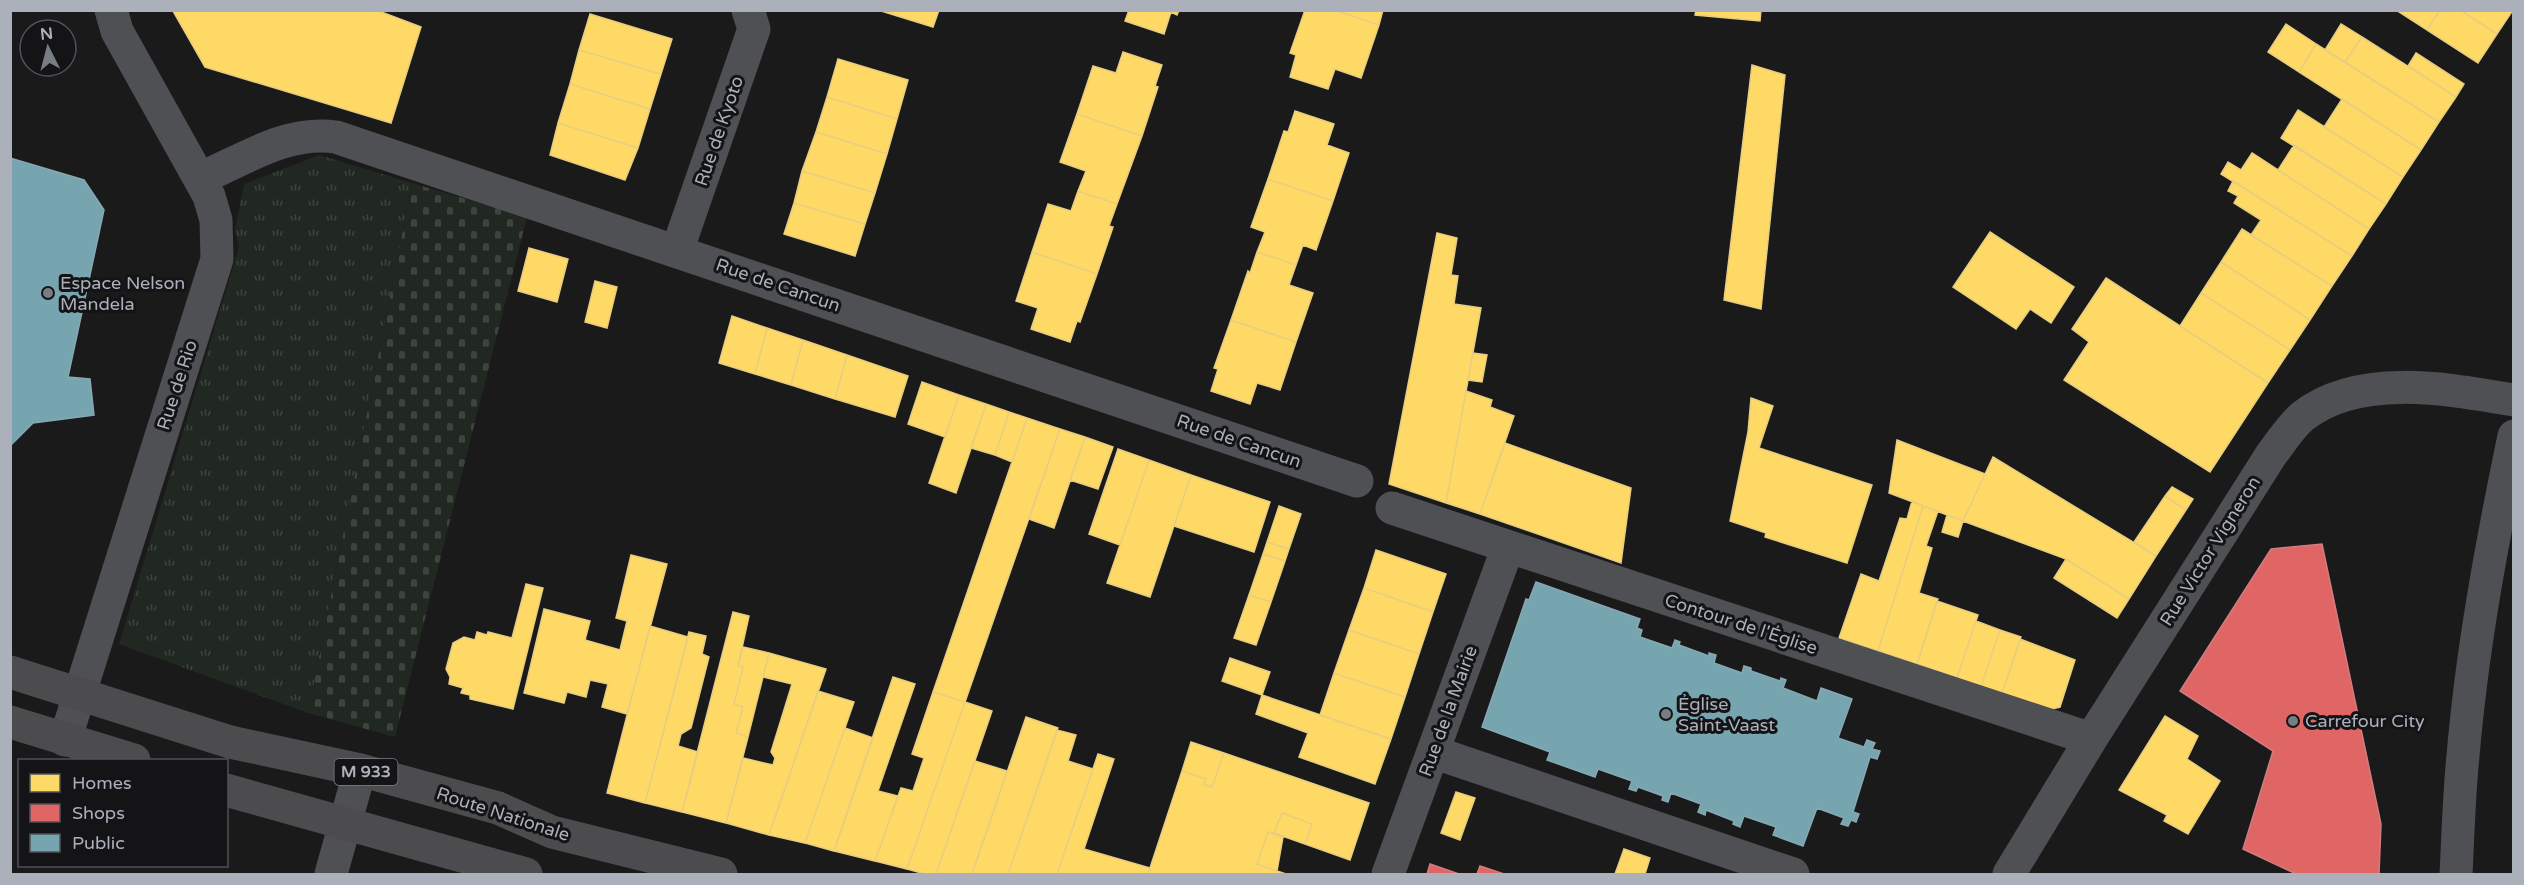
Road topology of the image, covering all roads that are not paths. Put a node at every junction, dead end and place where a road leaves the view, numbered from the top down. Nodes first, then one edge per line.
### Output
1 (111, 10) edge
2 (748, 10) edge
3 (201, 178) junction
4 (677, 251) junction
5 (2514, 400) edge
6 (2514, 436) edge
7 (1356, 481) dead end
8 (1392, 508) dead end
9 (1508, 547) junction
10 (10, 672) edge
11 (79, 693) junction
12 (10, 722) edge
13 (2091, 739) junction
14 (65, 740) junction
15 (1433, 752) junction
16 (131, 759) edge
17 (360, 770) junction
18 (228, 791) edge
19 (345, 824) junction
20 (331, 874) edge
21 (526, 874) edge
22 (721, 874) edge
23 (1388, 874) edge
24 (1793, 874) edge
25 (2009, 874) edge
26 (2456, 874) edge

1 - 3 street, Rue de Rio
2 - 4 street, Rue de Kyoto
3 - 4 street, Rue de Cancun
3 - 11 street, Rue de Rio
4 - 7 street, Rue de Cancun
5 - 13 street, Rue Victor Vigneron
6 - 26 street
8 - 9 street, Contour de l'Église
9 - 13 street, Contour de l'Église
9 - 15 street, Rue de la Mairie
10 - 11 main road, Route Nationale / M 933
11 - 14 street, Rue de Rio
11 - 17 main road, Route Nationale / M 933
12 - 14 main road
13 - 25 street, Rue Victor Vigneron
14 - 16 main road
15 - 23 street, Rue de la Mairie
15 - 24 street
17 - 19 street
17 - 22 main road, Route Nationale / M 933
18 - 19 main road
19 - 20 street
19 - 21 main road

